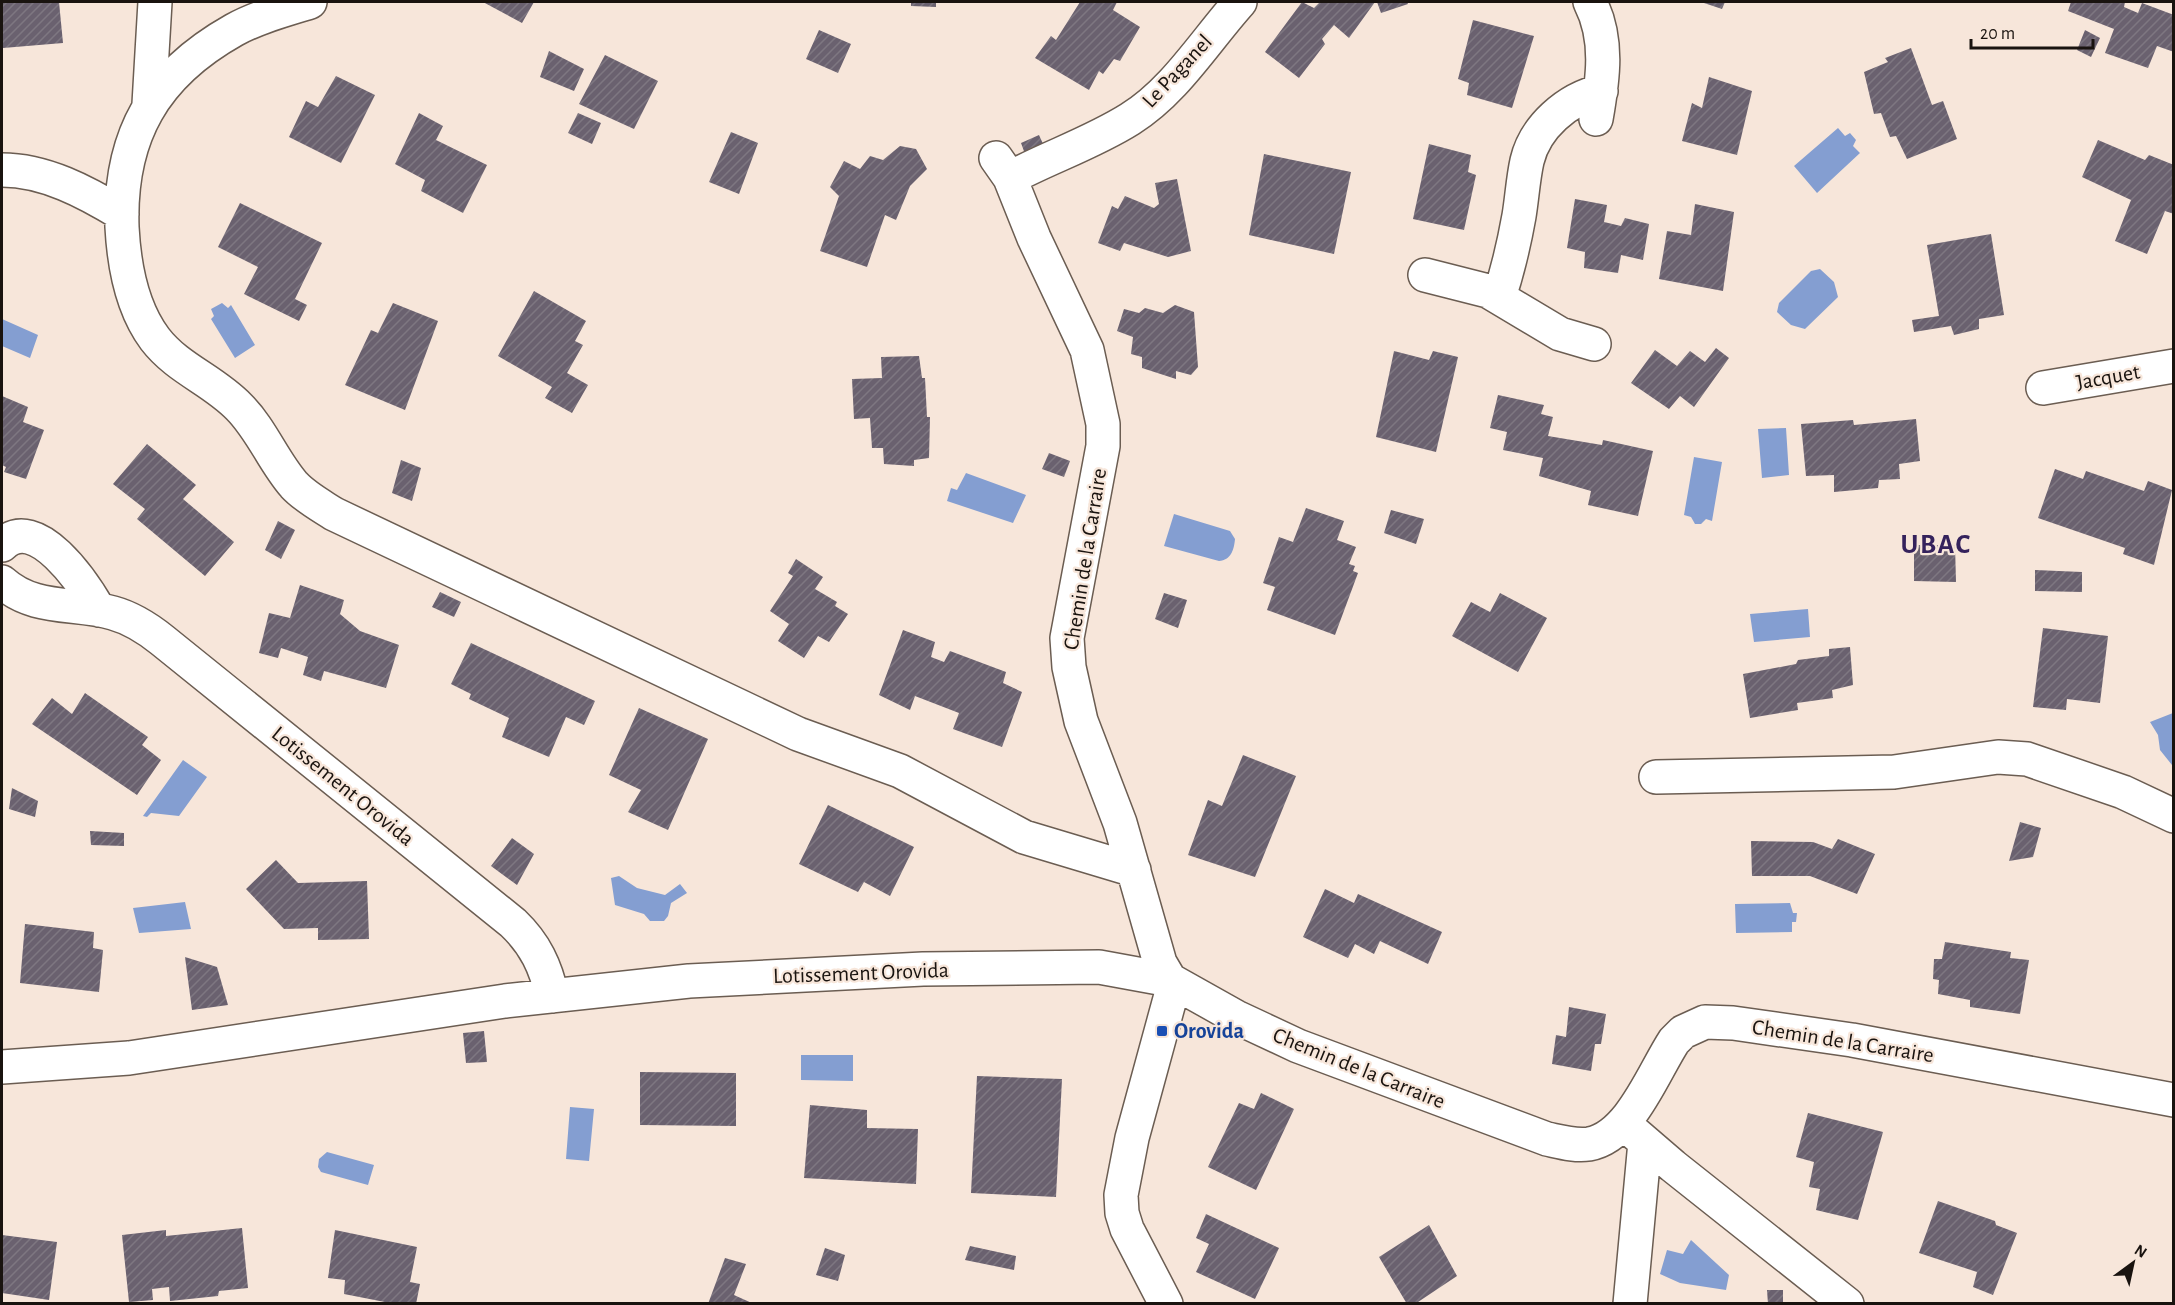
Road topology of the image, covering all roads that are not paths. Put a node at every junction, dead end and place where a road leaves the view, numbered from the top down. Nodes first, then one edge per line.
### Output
1 (155, 2) edge
2 (310, 2) edge
3 (1239, 2) edge
4 (1590, 2) edge
5 (149, 104) junction
6 (1003, 168) joint
7 (2, 170) edge
8 (122, 214) junction
9 (1425, 275) dead end
10 (1498, 297) junction
11 (1594, 345) dead end
12 (2174, 366) edge
13 (2043, 388) dead end
14 (2, 545) edge
15 (2, 582) edge
16 (99, 610) junction
17 (1656, 777) dead end
18 (2174, 816) edge
19 (1134, 870) junction
20 (1172, 982) junction
21 (552, 996) junction
22 (2, 1067) edge
23 (2174, 1100) edge
24 (1634, 1132) junction
25 (1166, 1304) edge
26 (1630, 1304) edge
27 (1847, 1304) edge

1 - 5 street
2 - 5 street
3 - 6 street, Le Paganel
4 - 10 street
5 - 8 street
6 - 19 street, Chemin de la Carraire
7 - 8 street
8 - 19 street
9 - 10 street
10 - 11 street
12 - 13 street, Jacquet
14 - 16 street
15 - 16 street, Lotissement Orovida
16 - 21 street, Lotissement Orovida
17 - 18 street
19 - 20 street, Chemin de la Carraire
20 - 21 street, Lotissement Orovida
20 - 24 street, Chemin de la Carraire
20 - 25 street
21 - 22 street, Lotissement Orovida
23 - 24 street, Chemin de la Carraire
24 - 26 street
24 - 27 street

